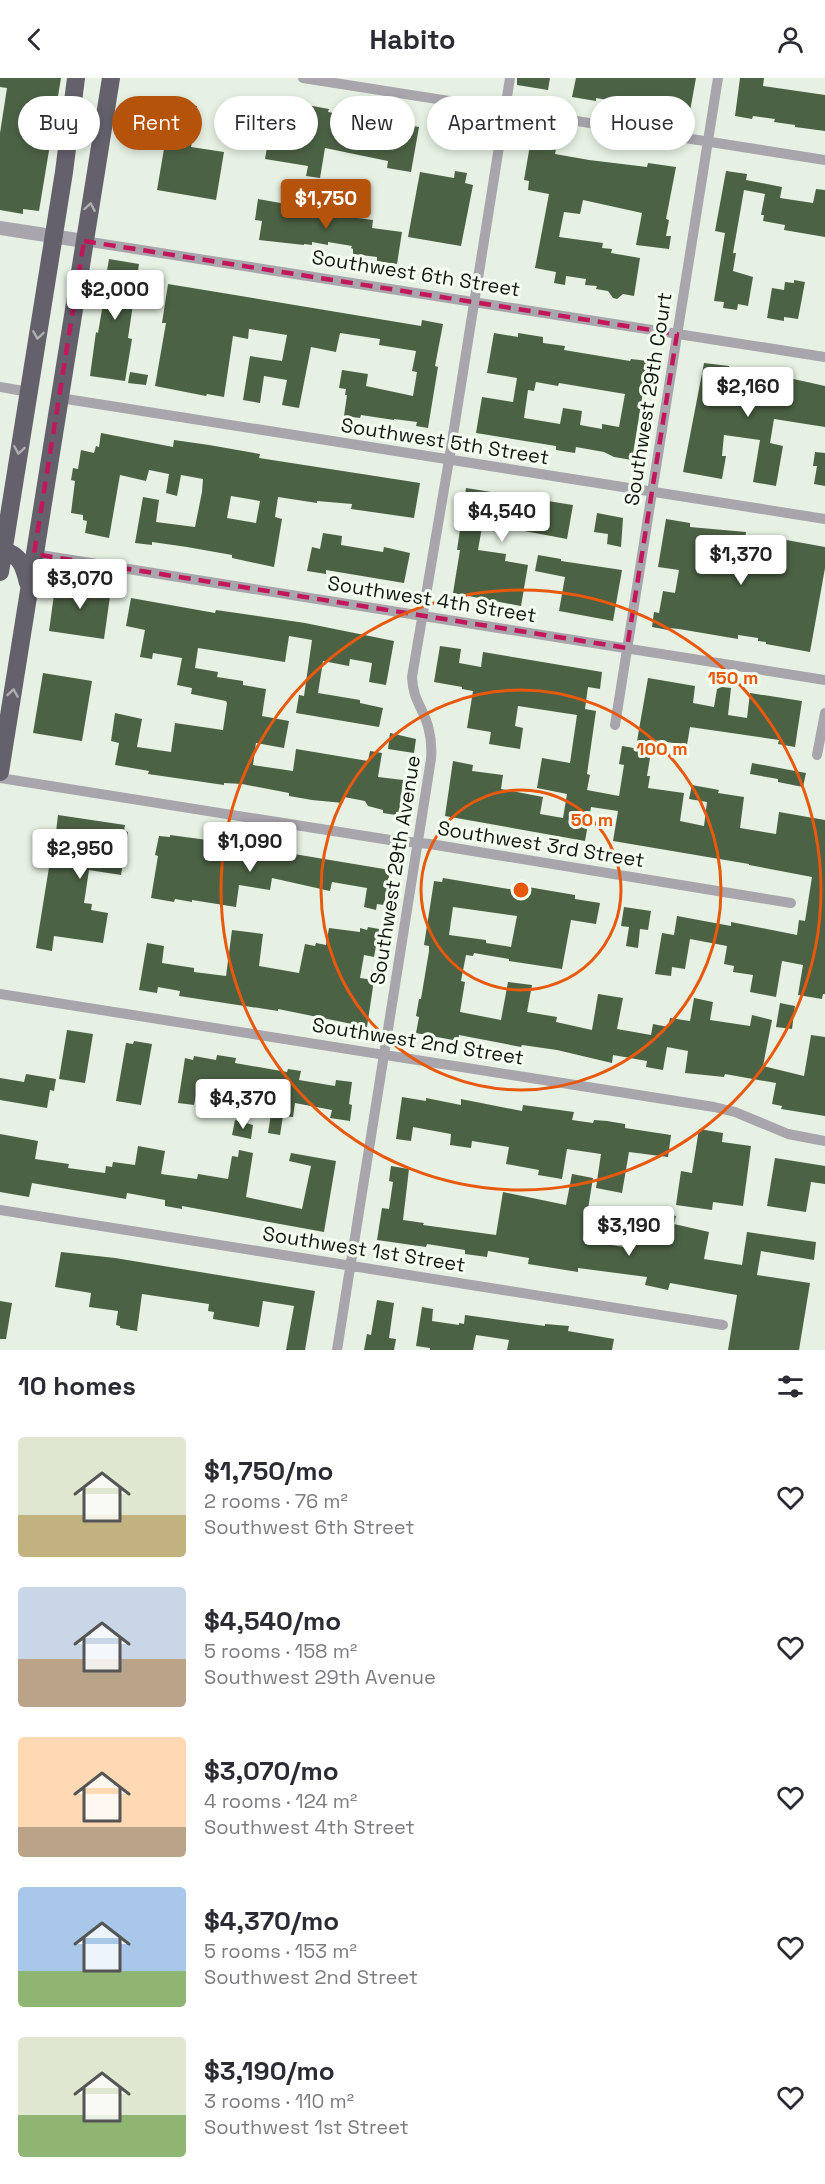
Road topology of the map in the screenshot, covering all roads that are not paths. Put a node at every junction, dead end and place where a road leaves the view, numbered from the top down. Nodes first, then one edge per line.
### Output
1 (76, 78) edge
2 (111, 78) edge
3 (303, 78) edge
4 (510, 78) edge
5 (718, 78) edge
6 (507, 96) edge
7 (427, 98) edge
8 (578, 122) edge
9 (707, 142) junction
10 (499, 150) edge
11 (825, 160) edge
12 (0, 228) edge
13 (54, 236) junction
14 (84, 241) junction
15 (474, 303) junction
16 (677, 334) junction
17 (825, 357) edge
18 (0, 387) edge
19 (29, 392) junction
20 (60, 398) junction
21 (55, 426) junction
22 (449, 460) junction
23 (652, 491) junction
24 (825, 519) edge
25 (2, 549) edge
26 (34, 554) junction
27 (0, 572) edge
28 (29, 588) junction
29 (423, 616) junction
30 (627, 648) junction
31 (825, 680) edge
32 (825, 713) edge
33 (615, 725) dead end
34 (817, 755) dead end
35 (0, 772) edge
36 (0, 778) edge
37 (417, 843) junction
38 (791, 903) dead end
39 (0, 994) edge
40 (384, 1054) junction
41 (825, 1141) edge
42 (0, 1210) edge
43 (351, 1265) junction
44 (723, 1325) dead end
45 (337, 1350) edge

1 - 13 highway
14 -> 2 highway
3 - 7 street
4 - 6 street, Southwest 29th Avenue
5 - 9 street, Southwest 29th Court
8 - 9 street
9 - 11 street
9 - 16 street, Southwest 29th Court
10 - 15 street, Southwest 29th Avenue
12 - 13 street, Southwest 6th Street
13 - 14 street, Southwest 6th Street
13 -> 19 highway
14 - 15 street, Southwest 6th Street
14 - 20 highway
15 - 16 street, Southwest 6th Street
15 - 22 street, Southwest 29th Avenue
16 - 17 street, Southwest 6th Street
16 - 23 street, Southwest 29th Court
18 - 19 street
19 - 21 highway
19 -> 25 highway
20 - 21 highway
20 - 22 street, Southwest 5th Street
21 - 26 highway
22 - 23 street, Southwest 5th Street
22 - 29 street, Southwest 29th Avenue
23 - 24 street, Southwest 5th Street
23 - 30 street, Southwest 29th Court
25 - 27 highway
25 - 28 highway
26 - 28 highway
26 - 29 street, Southwest 4th Street
35 -> 28 highway
29 - 30 street, Southwest 4th Street
29 - 37 street, Southwest 29th Avenue
30 - 31 street, Southwest 4th Street
30 - 33 street, Southwest 29th Court
32 - 34 street
36 - 37 street, Southwest 3rd Street
37 - 38 street, Southwest 3rd Street
37 - 40 street, Southwest 29th Avenue
39 - 40 street, Southwest 2nd Street
40 - 41 street, Southwest 2nd Street
40 - 43 street, Southwest 29th Avenue
42 - 43 street, Southwest 1st Street
43 - 44 street, Southwest 1st Street
43 - 45 street, Southwest 29th Avenue

